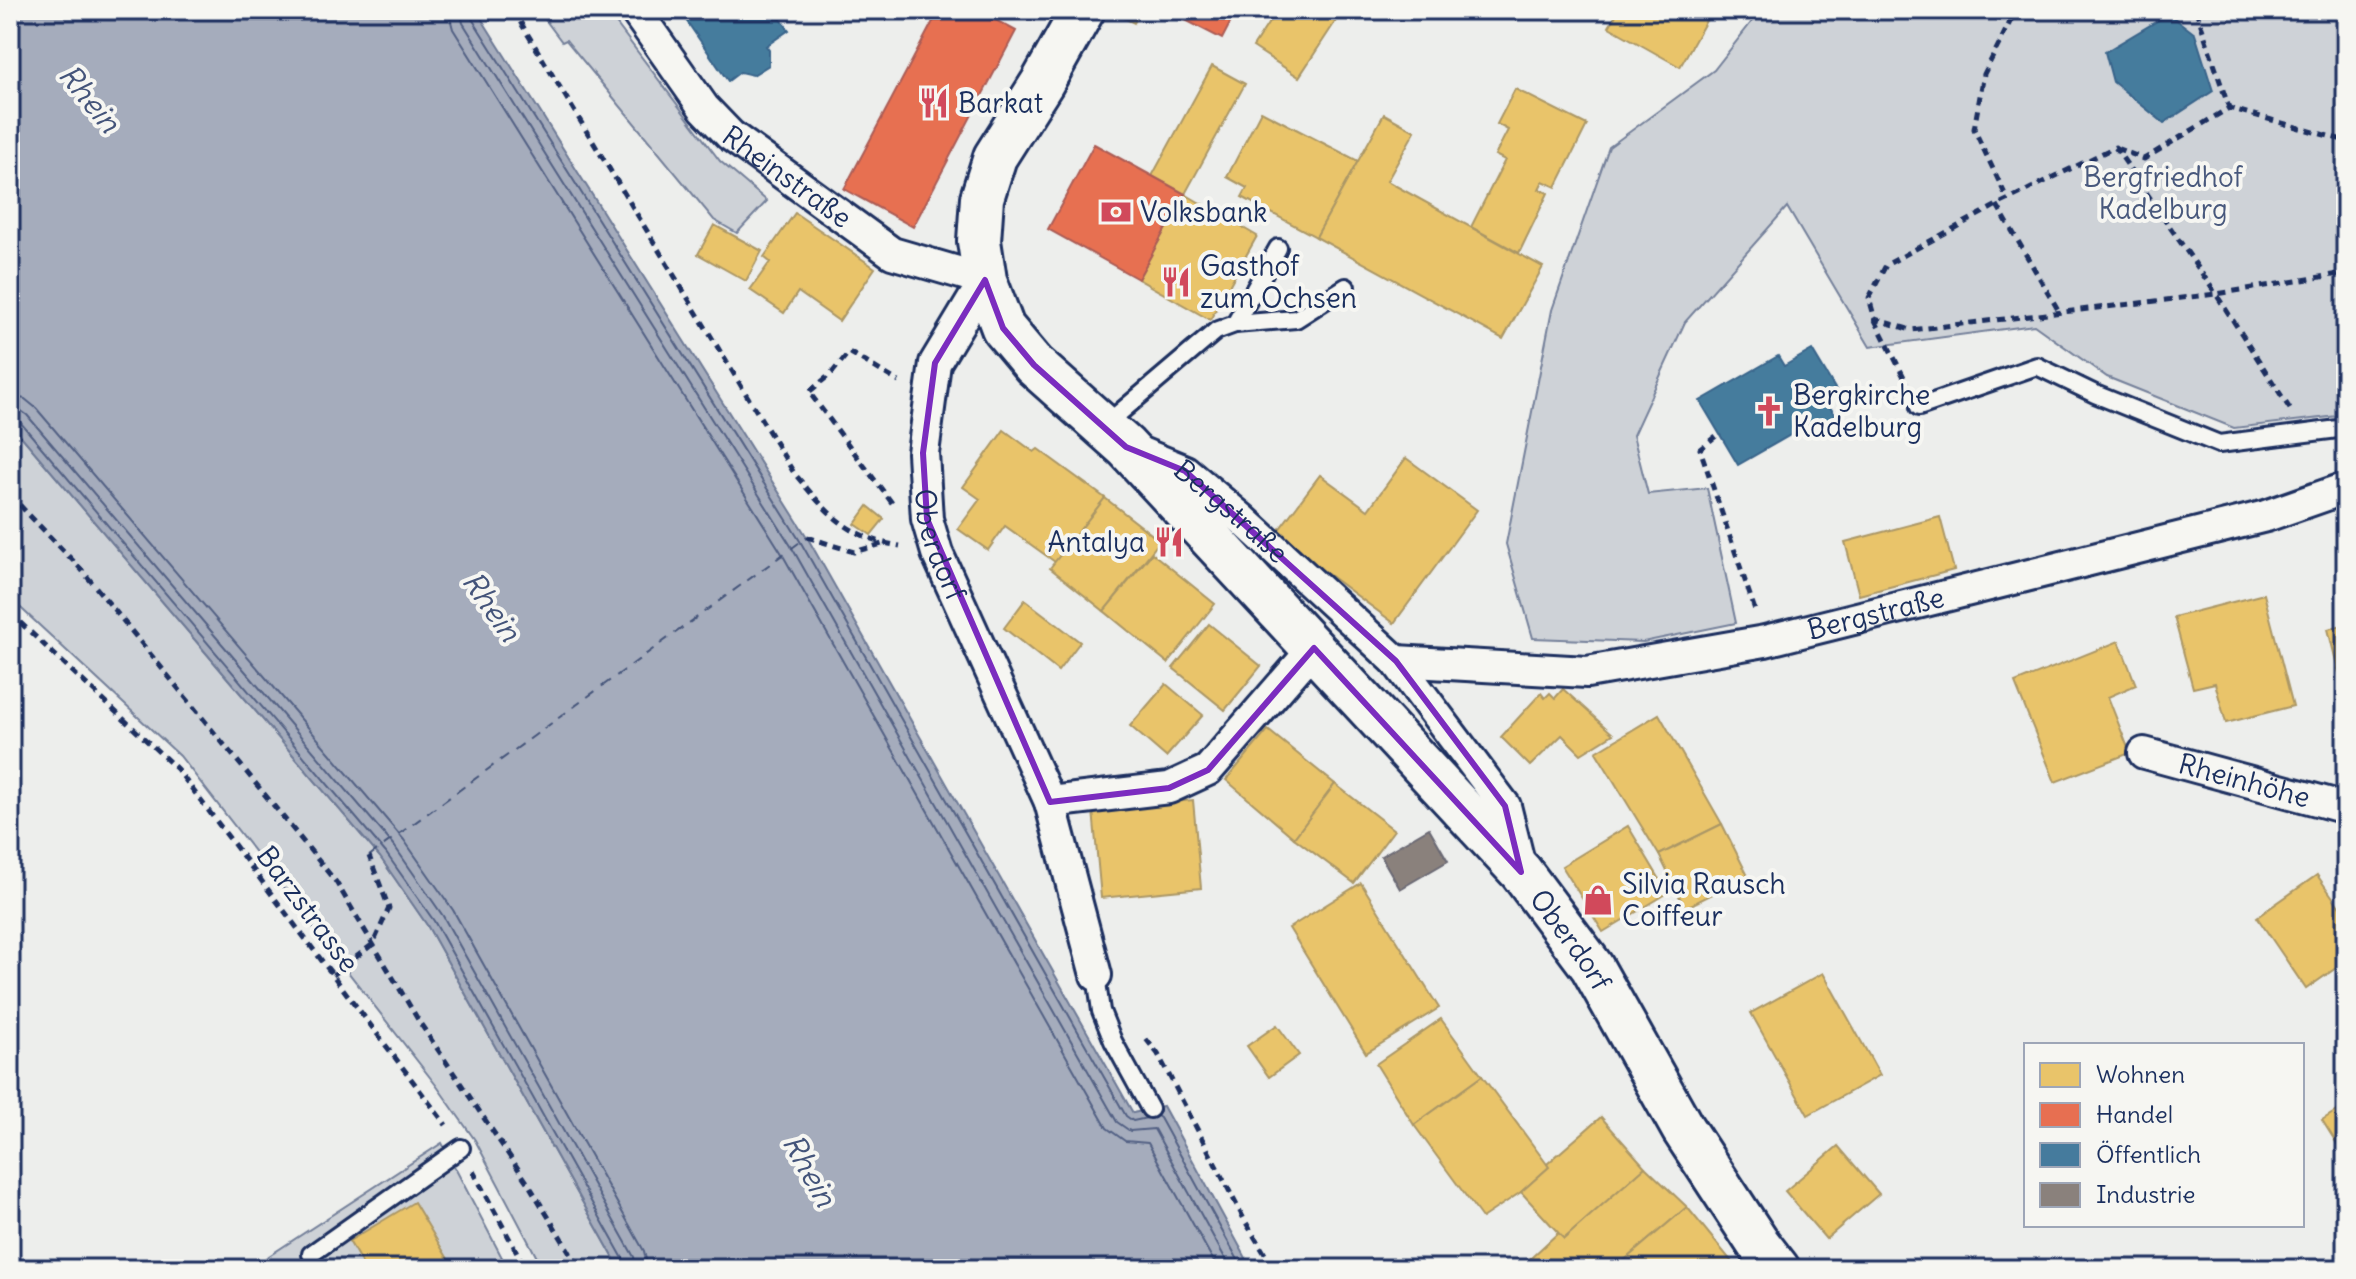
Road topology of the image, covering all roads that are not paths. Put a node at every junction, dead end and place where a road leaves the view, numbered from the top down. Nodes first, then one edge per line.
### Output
1 (635, 10) edge
2 (1083, 10) edge
3 (1278, 248) dead end
4 (985, 280) junction
5 (1346, 287) dead end
6 (1235, 324) junction
7 (1919, 407) road end
8 (2346, 428) edge
9 (1114, 437) junction
10 (2346, 488) edge
11 (1314, 648) junction
12 (1396, 661) junction
13 (2144, 753) dead end
14 (1050, 802) junction
15 (2346, 808) edge
16 (1521, 872) junction
17 (1096, 975) joint
18 (1150, 1109) dead end
19 (461, 1148) road end
20 (311, 1254) dead end
21 (1778, 1269) edge

1 - 4 street, Rheinstraße
2 - 4 main road, Oberdorf
3 - 6 lane
4 - 9 main road, Oberdorf
4 - 14 street, Oberdorf
5 - 6 lane
6 - 9 lane
7 - 8 lane
9 - 11 main road, Oberdorf
9 - 12 street, Bergstraße
10 - 12 street, Bergstraße
11 - 14 street
11 - 16 main road, Oberdorf
12 - 16 street, Bergstraße
13 - 15 street, Rheinhöhe
14 - 17 street, Oberdorf
16 - 21 main road, Oberdorf
17 - 18 lane
19 - 20 lane

